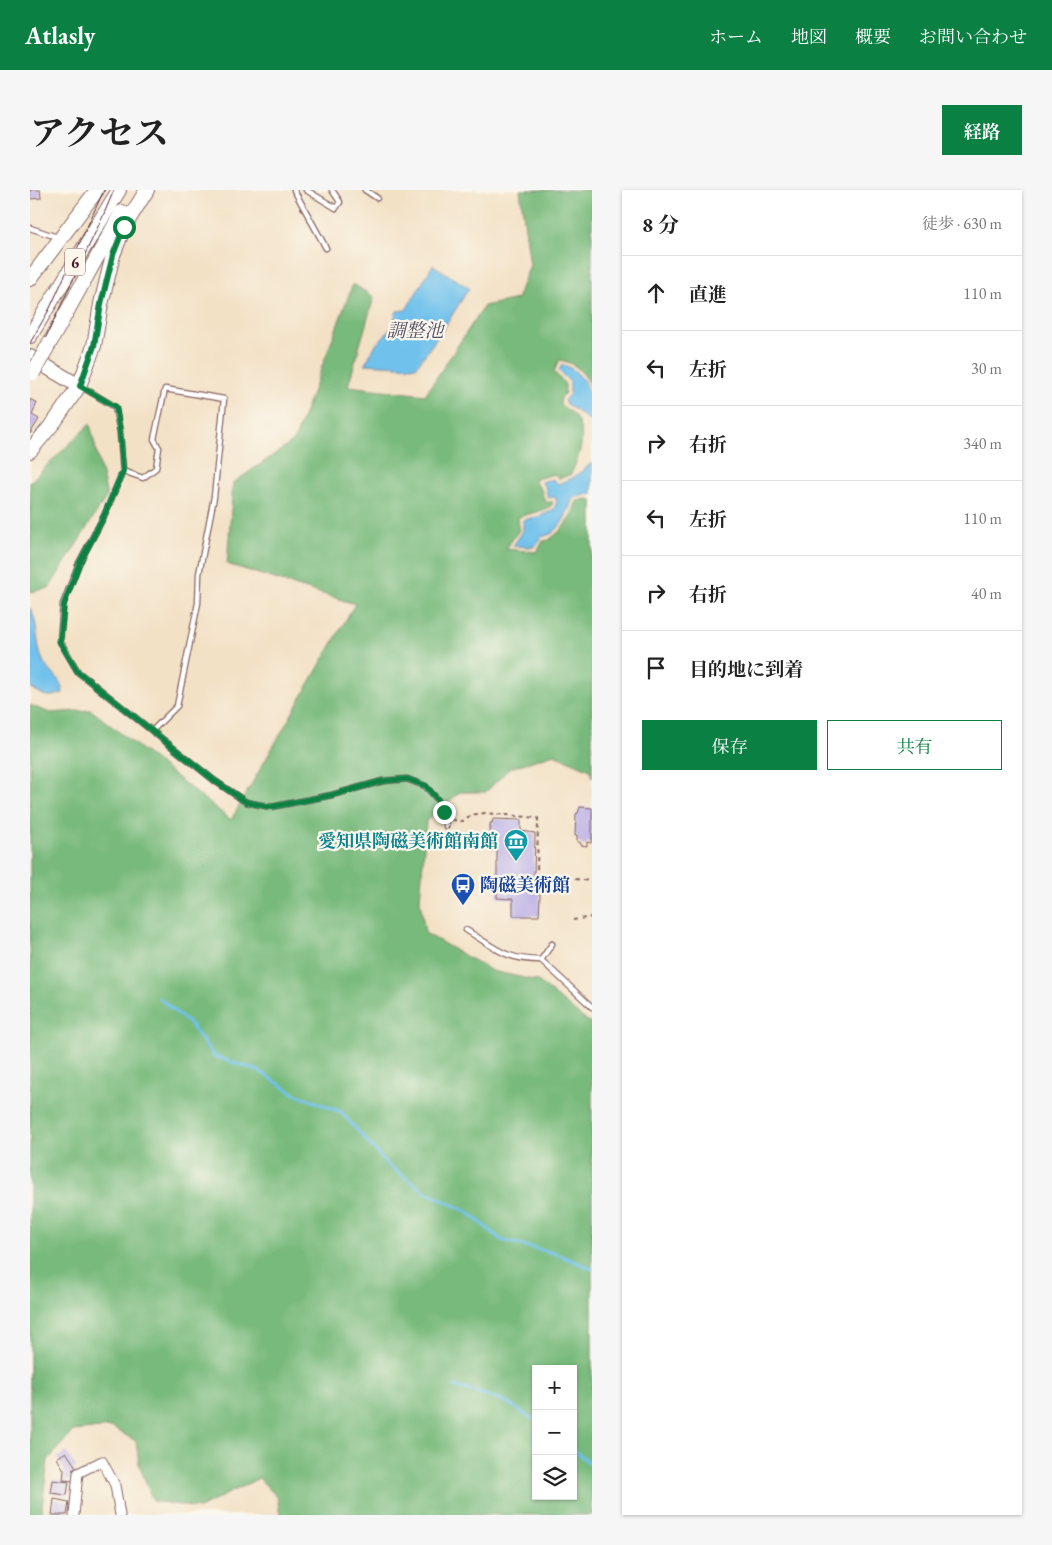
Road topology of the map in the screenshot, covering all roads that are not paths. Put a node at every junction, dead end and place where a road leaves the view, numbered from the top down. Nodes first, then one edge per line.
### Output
1 (97, 190) edge
2 (119, 190) edge
3 (136, 190) edge
4 (147, 190) edge
5 (294, 190) edge
6 (306, 190) edge
7 (332, 190) edge
8 (365, 190) edge
9 (377, 198) dead end
10 (30, 228) edge
11 (60, 238) junction
12 (326, 248) dead end
13 (30, 279) edge
14 (31, 335) edge
15 (30, 357) edge
16 (32, 376) edge
17 (80, 386) junction
18 (30, 450) edge
19 (123, 471) junction
20 (152, 731) junction
21 (446, 826) dead end
22 (466, 930) dead end
23 (552, 944) dead end
24 (541, 960) junction
25 (592, 1008) edge
26 (74, 1515) edge
27 (120, 1515) edge

1 - 11 main road, 6
2 - 14 main road, 6
3 - 16 main road, 6, bridge
4 - 17 main road, 6
5 - 12 lane
6 - 7 lane
8 - 9 lane
10 - 11 lane
11 - 13 main road, 6
15 - 17 main road
17 - 18 main road, 6
17 - 19 lane
19 - 20 lane
19 - 20 lane
20 - 21 lane
22 - 24 lane
23 - 24 lane
24 - 25 lane
26 - 27 street

